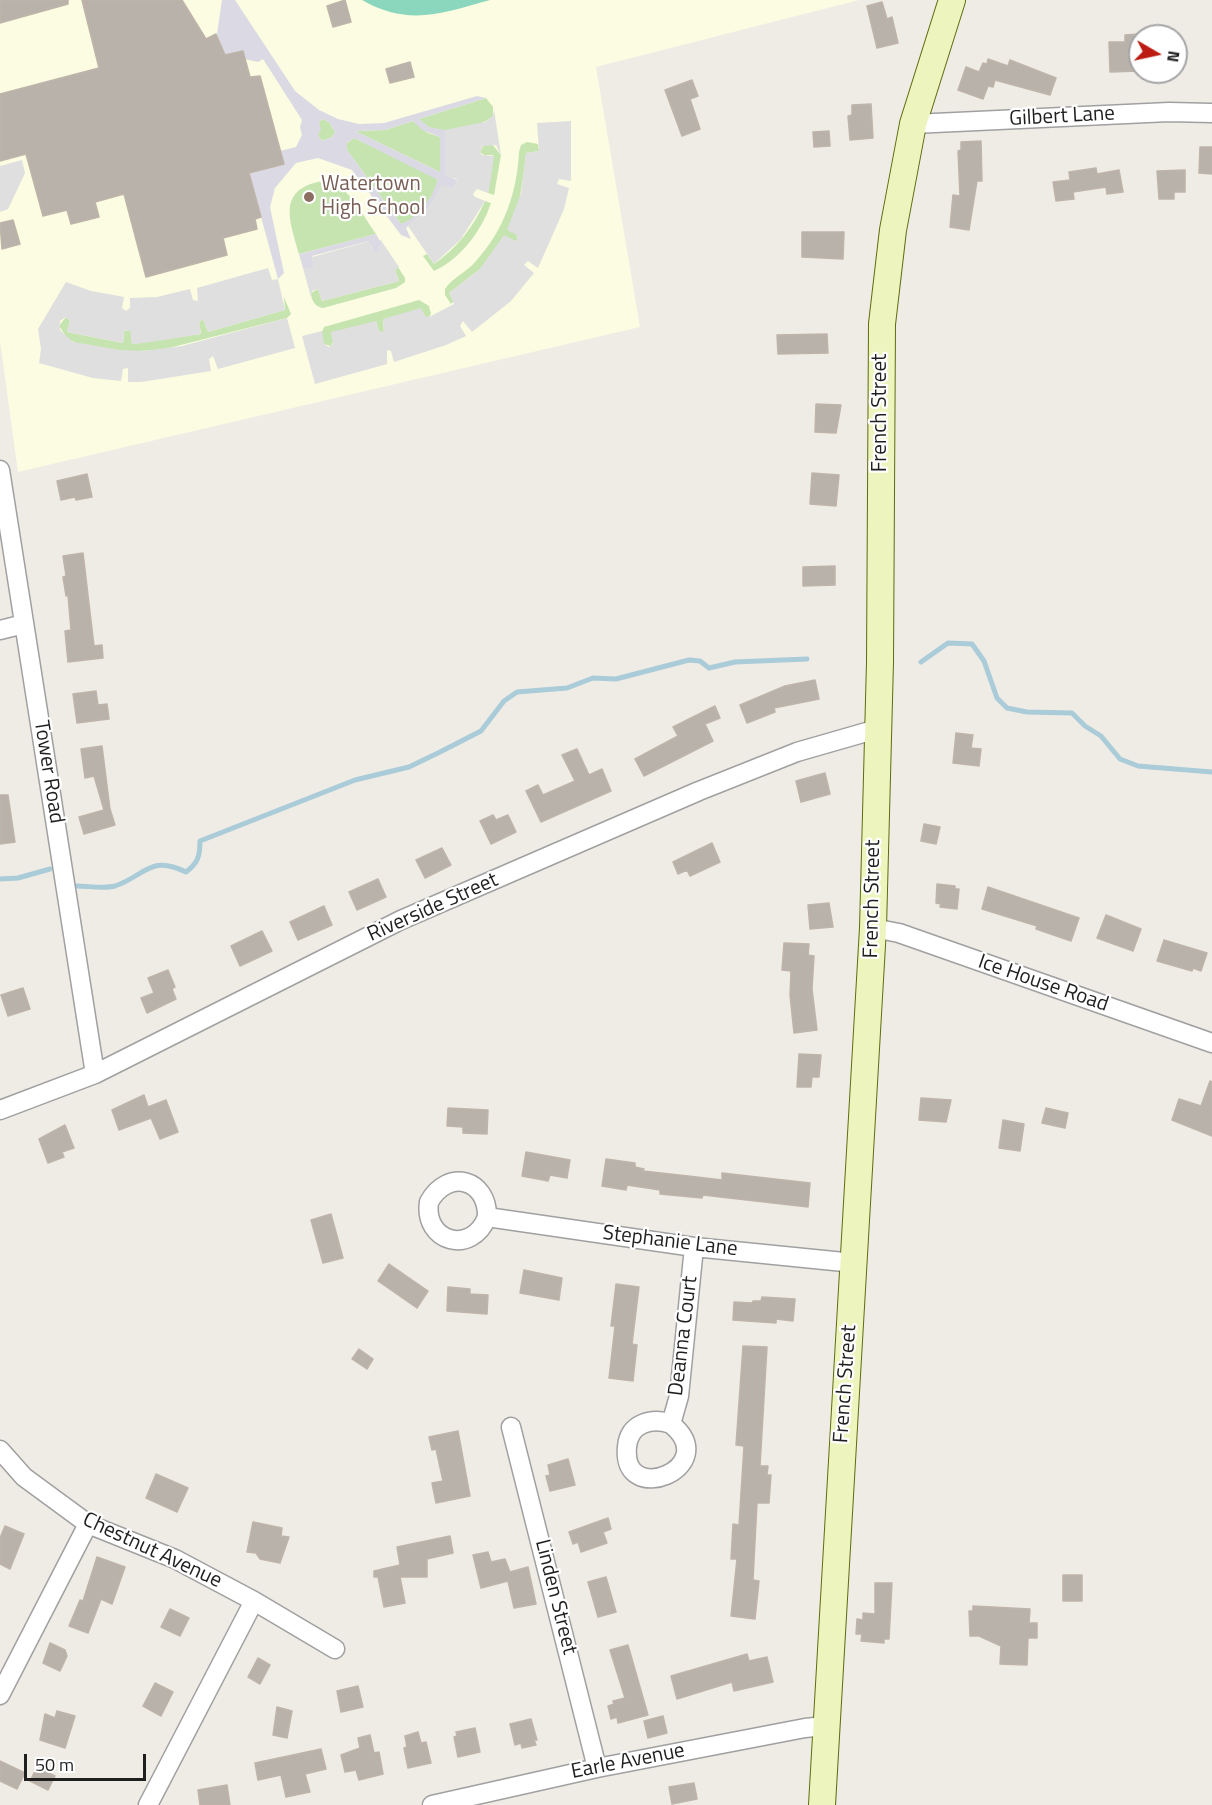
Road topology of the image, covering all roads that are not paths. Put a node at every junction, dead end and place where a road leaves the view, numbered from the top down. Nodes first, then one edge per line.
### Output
1 (952, 0) edge
2 (1212, 113) edge
3 (913, 124) junction
4 (0, 470) edge
5 (24, 624) junction
6 (0, 630) edge
7 (877, 729) junction
8 (873, 928) junction
9 (1212, 1043) edge
10 (95, 1074) junction
11 (0, 1110) edge
12 (487, 1218) dead end
13 (694, 1247) junction
14 (854, 1263) junction
15 (671, 1425) dead end
16 (511, 1427) dead end
17 (0, 1450) edge
18 (88, 1524) junction
19 (254, 1601) junction
20 (334, 1649) dead end
21 (0, 1695) edge
22 (825, 1726) junction
23 (597, 1768) junction
24 (148, 1805) edge
25 (432, 1805) edge
26 (822, 1805) edge

1 - 3 street, French Street
2 - 3 street, Gilbert Lane
3 - 7 street, French Street
4 - 5 street, Tower Road
5 - 6 street
5 - 10 street, Tower Road
7 - 8 street, French Street
7 - 10 street, Riverside Street
8 - 9 street, Ice House Road
8 - 14 street, French Street
10 - 11 street, Riverside Street
12 - 13 street, Stephanie Lane
13 - 14 street, Stephanie Lane
13 - 15 street, Deanna Court
14 - 22 street, French Street
16 - 23 street, Linden Street
17 - 18 street, Chestnut Avenue
18 - 19 street, Chestnut Avenue
18 - 21 street
19 - 20 street, Chestnut Avenue
19 - 24 street
22 - 23 street, Earle Avenue
22 - 26 street, French Street
23 - 25 street, Earle Avenue

